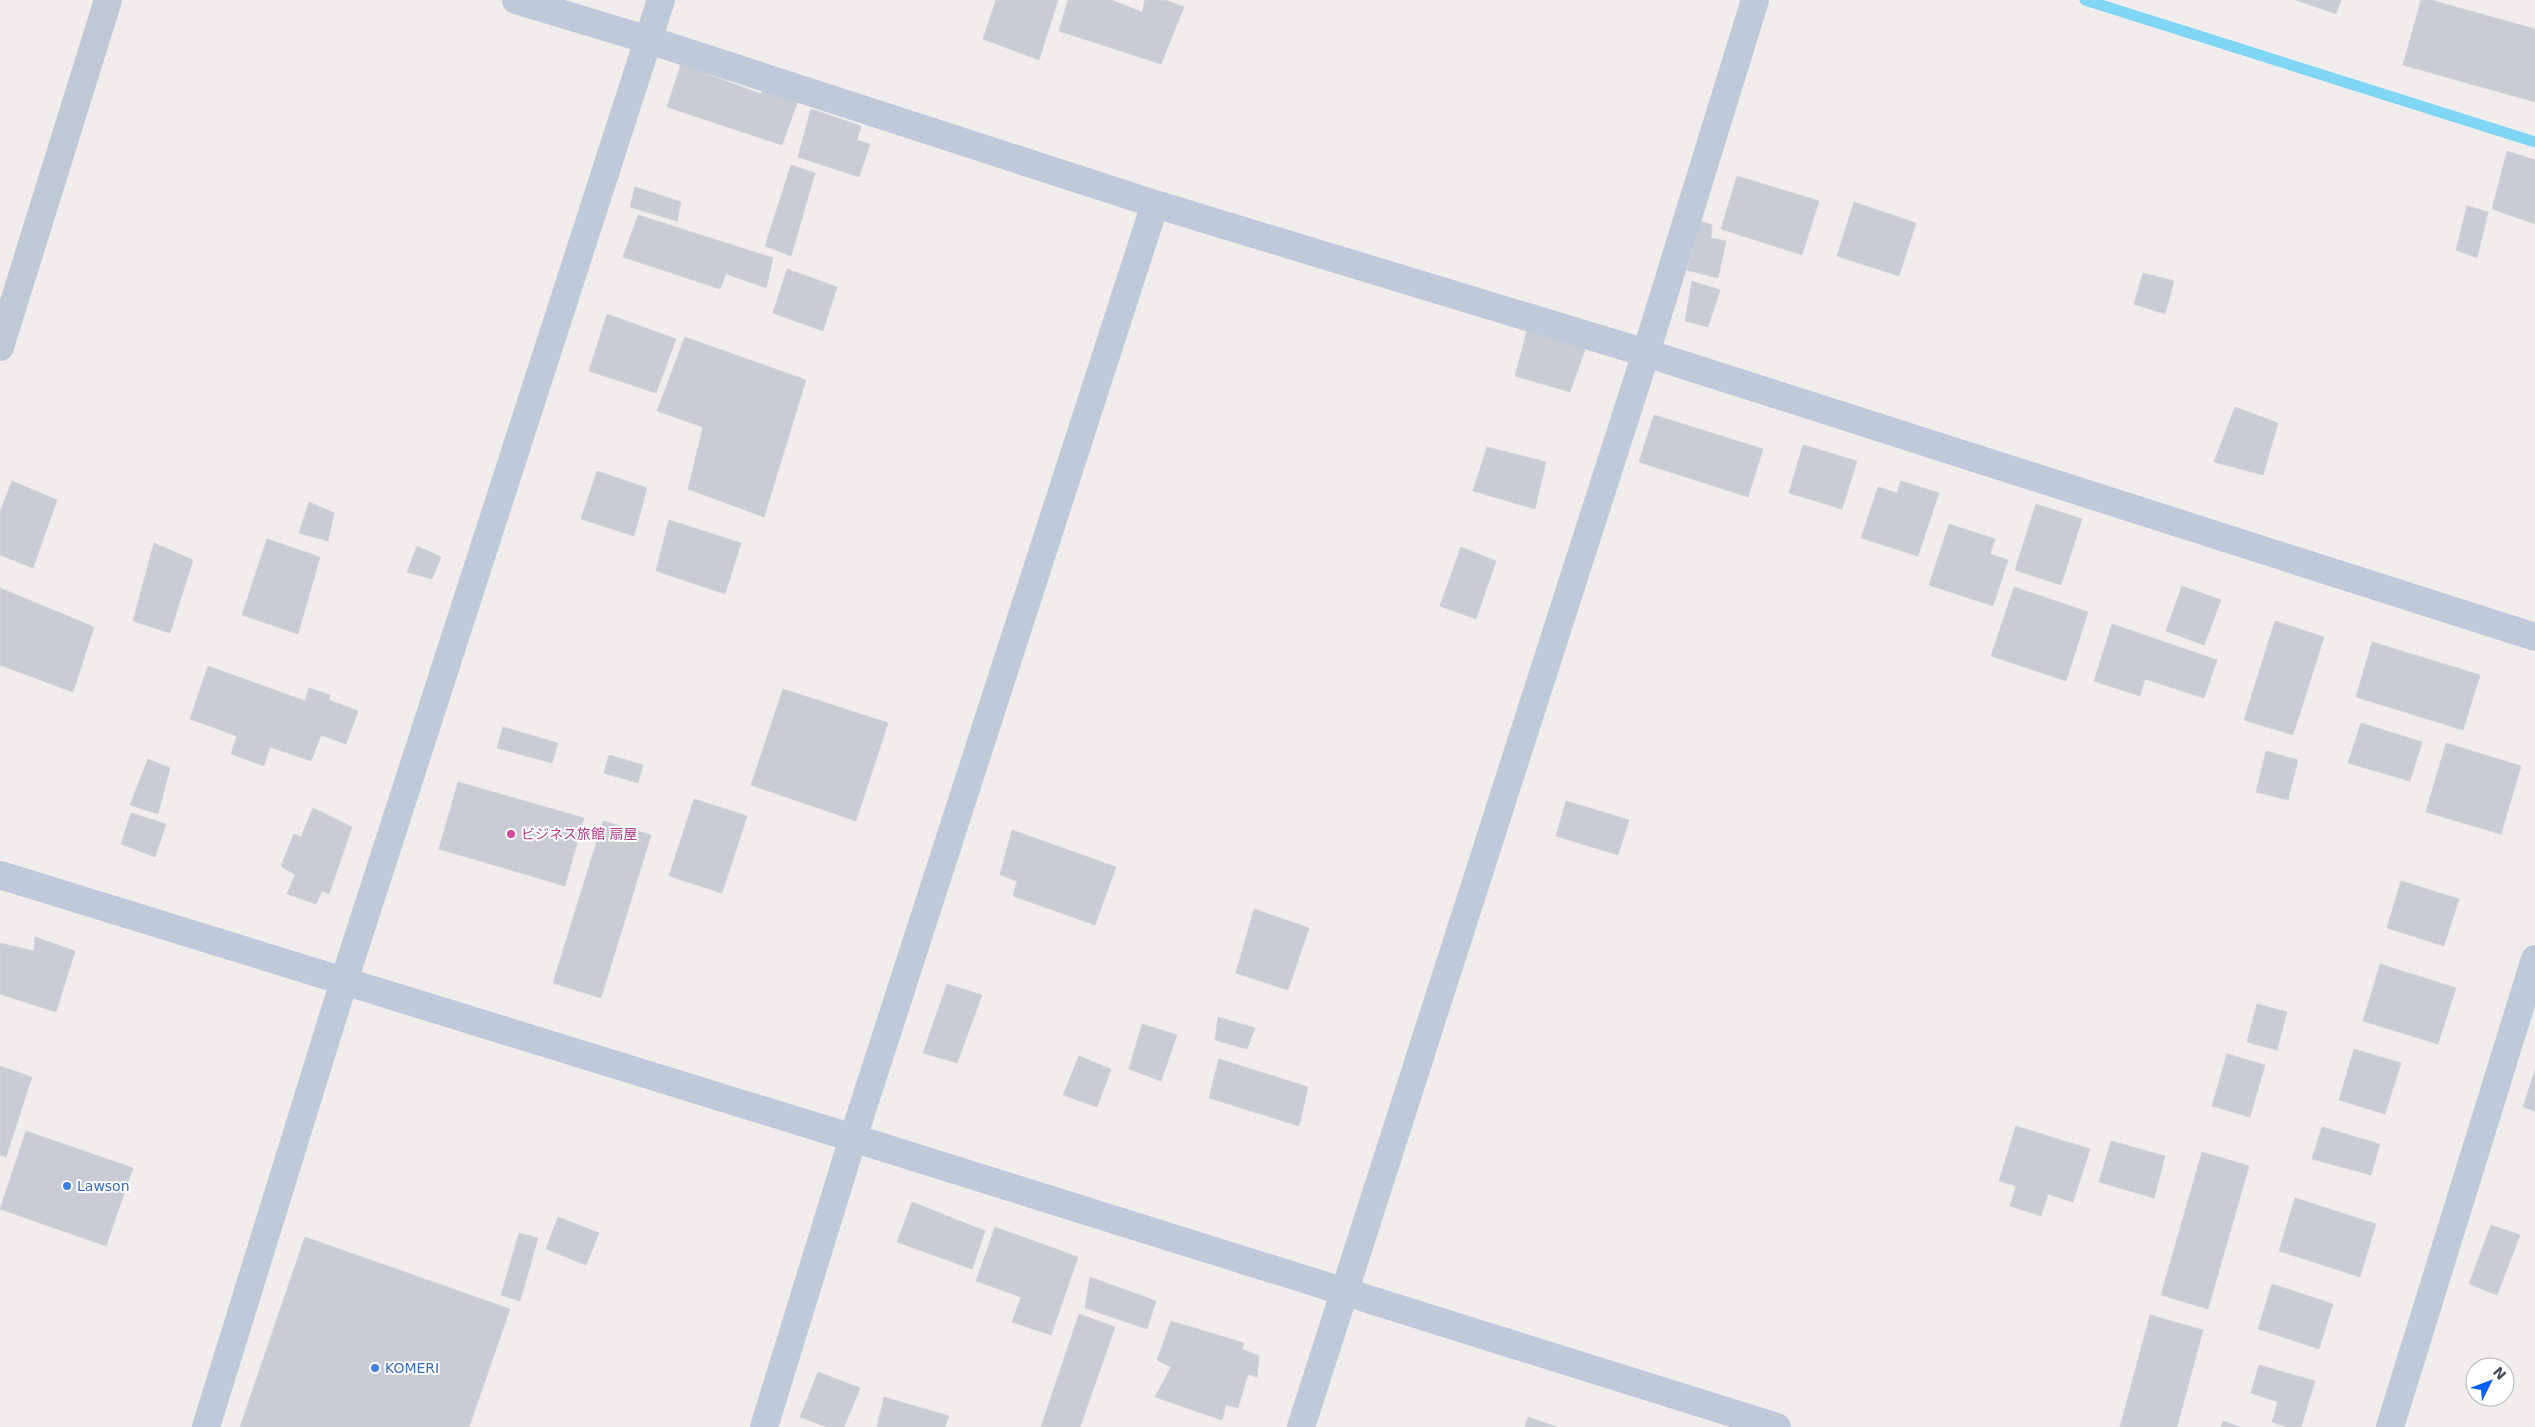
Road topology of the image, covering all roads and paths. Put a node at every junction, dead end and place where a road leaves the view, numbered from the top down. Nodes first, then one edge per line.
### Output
1 (108, 0) edge
2 (516, 0) edge
3 (661, 0) edge
4 (1755, 0) edge
5 (649, 40) junction
6 (1155, 204) junction
7 (0, 347) edge
8 (1646, 353) junction
9 (2535, 637) edge
10 (0, 875) edge
11 (2535, 959) edge
12 (344, 981) junction
13 (853, 1138) junction
14 (1346, 1293) junction
15 (206, 1427) edge
16 (764, 1427) edge
17 (1301, 1427) edge
18 (1777, 1427) edge
19 (2390, 1427) edge

1 - 7 street
2 - 5 street
3 - 5 street
4 - 8 street
5 - 6 street
5 - 12 street
6 - 8 street
6 - 13 street
8 - 9 street
8 - 14 street
10 - 12 street
11 - 19 street
12 - 13 street
12 - 15 street
13 - 14 street
13 - 16 street
14 - 17 street
14 - 18 street

